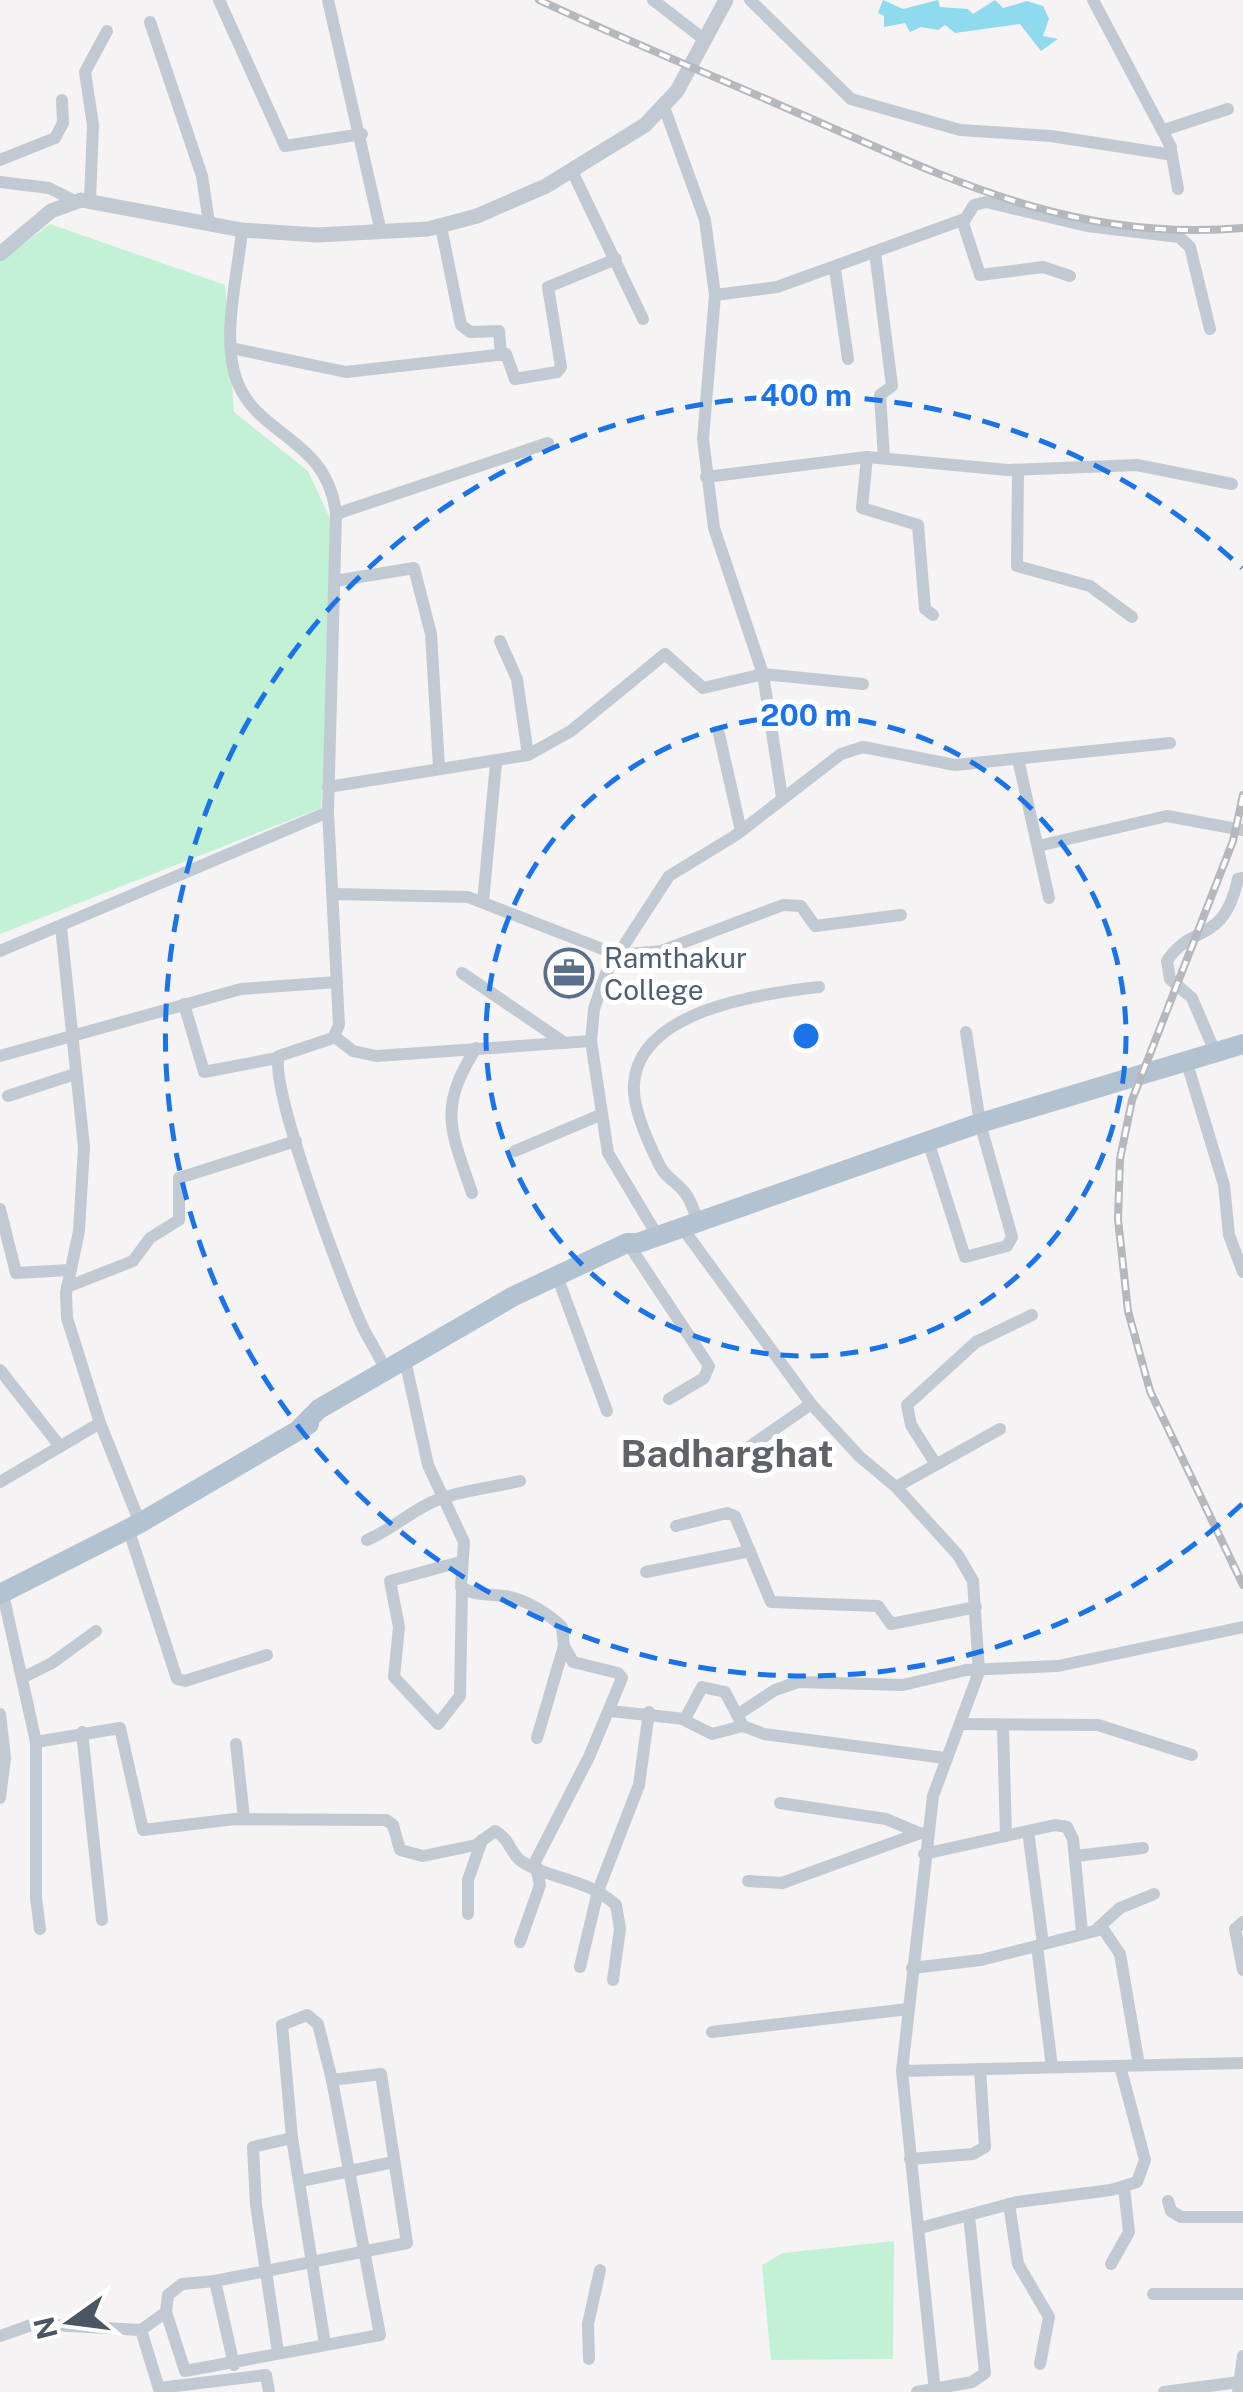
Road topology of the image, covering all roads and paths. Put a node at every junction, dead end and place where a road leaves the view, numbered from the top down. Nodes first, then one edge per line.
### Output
1 (218, 0) edge
2 (328, 0) edge
3 (653, 0) edge
4 (726, 0) edge
5 (750, 0) edge
6 (1093, 0) edge
7 (150, 22) dead end
8 (107, 31) dead end
9 (705, 40) junction
10 (62, 100) dead end
11 (664, 107) junction
12 (1228, 109) dead end
13 (1164, 130) junction
14 (362, 134) junction
15 (1171, 150) junction
16 (0, 160) edge
17 (572, 171) junction
18 (0, 182) edge
19 (1178, 190) dead end
20 (82, 200) junction
21 (964, 221) junction
22 (209, 223) junction
23 (441, 227) junction
24 (242, 230) junction
25 (381, 232) junction
26 (875, 252) junction
27 (0, 254) edge
28 (616, 260) junction
29 (835, 269) junction
30 (1070, 276) dead end
31 (715, 295) junction
32 (643, 319) dead end
33 (1210, 328) dead end
34 (231, 348) junction
35 (501, 355) junction
36 (848, 358) dead end
37 (548, 443) dead end
38 (867, 457) junction
39 (884, 458) junction
40 (1018, 470) junction
41 (706, 477) junction
42 (1232, 484) dead end
43 (336, 514) junction
44 (336, 580) junction
45 (933, 615) dead end
46 (1132, 618) dead end
47 (500, 641) dead end
48 (763, 674) junction
49 (863, 684) dead end
50 (719, 734) dead end
51 (1170, 742) dead end
52 (528, 755) junction
53 (1018, 758) junction
54 (496, 763) junction
55 (439, 767) junction
56 (328, 787) junction
57 (782, 797) junction
58 (328, 812) junction
59 (1243, 830) edge
60 (741, 831) junction
61 (1038, 846) junction
62 (1243, 878) edge
63 (334, 894) junction
64 (1049, 898) dead end
65 (484, 902) junction
66 (901, 915) dead end
67 (60, 927) junction
68 (0, 952) edge
69 (618, 955) junction
70 (462, 973) dead end
71 (337, 982) junction
72 (820, 987) dead end
73 (184, 1004) junction
74 (966, 1032) dead end
75 (73, 1033) junction
76 (335, 1037) junction
77 (591, 1041) junction
78 (565, 1044) junction
79 (1243, 1044) edge
80 (476, 1048) junction
81 (1214, 1052) junction
82 (0, 1056) edge
83 (277, 1058) junction
84 (1186, 1060) junction
85 (76, 1074) junction
86 (8, 1096) dead end
87 (600, 1114) junction
88 (980, 1123) junction
89 (928, 1141) junction
90 (296, 1142) junction
91 (515, 1151) dead end
92 (472, 1193) dead end
93 (0, 1209) edge
94 (689, 1223) junction
95 (642, 1243) junction
96 (5, 1254) edge
97 (70, 1270) junction
98 (1243, 1272) edge
99 (560, 1284) junction
100 (66, 1287) junction
101 (1032, 1314) dead end
102 (396, 1369) junction
103 (0, 1370) edge
104 (669, 1398) dead end
105 (811, 1404) junction
106 (608, 1411) dead end
107 (100, 1423) junction
108 (1000, 1428) dead end
109 (58, 1445) junction
110 (749, 1446) dead end
111 (935, 1462) junction
112 (520, 1481) dead end
113 (0, 1482) edge
114 (896, 1486) junction
115 (442, 1498) junction
116 (676, 1526) dead end
117 (135, 1529) junction
118 (367, 1540) dead end
119 (750, 1551) junction
120 (460, 1562) junction
121 (646, 1572) dead end
122 (462, 1590) junction
123 (2, 1601) edge
124 (976, 1607) junction
125 (1243, 1627) edge
126 (96, 1630) dead end
127 (564, 1646) junction
128 (267, 1655) dead end
129 (979, 1672) junction
130 (24, 1676) junction
131 (610, 1711) junction
132 (649, 1712) junction
133 (0, 1714) edge
134 (682, 1719) junction
135 (740, 1720) junction
136 (962, 1724) junction
137 (1003, 1728) junction
138 (82, 1732) junction
139 (537, 1738) dead end
140 (36, 1742) junction
141 (236, 1744) dead end
142 (1192, 1755) dead end
143 (945, 1758) junction
144 (0, 1798) edge
145 (780, 1803) dead end
146 (244, 1818) junction
147 (1028, 1831) junction
148 (923, 1834) junction
149 (1006, 1836) junction
150 (482, 1840) junction
151 (1142, 1848) dead end
152 (924, 1854) junction
153 (1075, 1856) junction
154 (534, 1864) junction
155 (748, 1881) dead end
156 (598, 1891) junction
157 (1154, 1894) dead end
158 (468, 1914) dead end
159 (102, 1920) dead end
160 (1243, 1922) edge
161 (1098, 1928) junction
162 (40, 1929) dead end
163 (1082, 1932) junction
164 (520, 1942) dead end
165 (1040, 1945) junction
166 (580, 1967) dead end
167 (912, 1968) junction
168 (1243, 1970) edge
169 (613, 1980) dead end
170 (908, 2009) junction
171 (712, 2032) dead end
172 (1243, 2063) edge
173 (1138, 2065) junction
174 (1120, 2066) junction
175 (1052, 2067) junction
176 (980, 2069) junction
177 (902, 2071) junction
178 (332, 2080) junction
179 (292, 2138) junction
180 (910, 2159) junction
181 (394, 2162) junction
182 (346, 2170) junction
183 (301, 2181) junction
184 (1124, 2188) junction
185 (1168, 2202) dead end
186 (1009, 2204) junction
187 (968, 2215) junction
188 (1243, 2217) edge
189 (920, 2228) junction
190 (363, 2253) junction
191 (312, 2262) junction
192 (1111, 2264) dead end
193 (268, 2270) junction
194 (600, 2270) dead end
195 (215, 2281) junction
196 (1153, 2294) dead end
197 (1243, 2294) edge
198 (166, 2312) junction
199 (141, 2330) junction
200 (0, 2336) edge
201 (324, 2344) junction
202 (278, 2352) junction
203 (1243, 2357) edge
204 (589, 2359) dead end
205 (1040, 2364) dead end
206 (234, 2365) junction
207 (1238, 2387) edge
208 (159, 2390) edge
209 (935, 2391) edge
210 (269, 2392) edge
211 (917, 2392) edge
212 (1164, 2392) edge

1 - 14 street
2 - 14 street
3 - 9 street
4 - 9 street
5 - 15 street
6 - 13 street
7 - 22 street
8 - 20 street
9 - 11 street
10 - 16 street
11 - 17 street
11 - 31 street
12 - 13 street
13 - 15 street
14 - 25 street
15 - 19 street
17 - 23 street
17 - 28 street
18 - 20 street
20 - 22 street
20 - 27 street
21 - 26 street
21 - 30 street
21 - 33 street
22 - 24 street
23 - 25 street
23 - 35 street
24 - 25 street
24 - 34 street
26 - 29 street
26 - 39 street
28 - 32 street
28 - 35 street
29 - 31 street
29 - 36 street
31 - 41 street
34 - 35 street
34 - 43 street
37 - 43 street
38 - 39 street
38 - 41 street
38 - 45 street
39 - 40 street
40 - 42 street
40 - 46 street
41 - 48 street
43 - 44 street
44 - 55 street
44 - 56 street
47 - 52 street
48 - 49 street
48 - 52 street
48 - 57 street
50 - 60 street
51 - 53 street
52 - 54 street
53 - 57 street
53 - 61 street
54 - 55 street
54 - 65 street
55 - 56 street
56 - 58 street
57 - 60 street
58 - 63 street
58 - 67 street
59 - 61 street
60 - 69 street
61 - 64 street
62 - 81 street
63 - 65 street
63 - 71 street
65 - 69 street
66 - 69 street
67 - 68 street
67 - 75 street
69 - 77 street
70 - 78 street
71 - 73 street
71 - 76 street
72 - 94 street
73 - 75 street
73 - 83 street
74 - 88 street
75 - 82 street
75 - 85 street
76 - 80 street
76 - 83 street
77 - 78 street
77 - 87 street
78 - 80 street
79 - 81 main road
80 - 92 street
81 - 84 main road
83 - 90 street
84 - 88 main road
84 - 98 street
85 - 86 street
85 - 97 street
87 - 91 street
87 - 95 street
88 - 89 main road
88 - 89 street
89 - 94 main road
90 - 100 street
90 - 102 street
93 - 96 street
94 - 95 main road
94 - 105 street
95 - 99 main road
95 - 102 main road
95 - 104 street
96 - 97 street
97 - 100 street
99 - 102 main road
99 - 106 street
100 - 107 street
101 - 111 street
102 - 115 street
102 - 117 main road
103 - 109 street
105 - 110 street
105 - 114 street
107 - 109 street
107 - 117 street
108 - 111 street
109 - 113 street
111 - 114 street
112 - 115 street
114 - 124 street
115 - 118 street
115 - 120 street
116 - 119 street
117 - 123 main road
117 - 128 street
119 - 121 street
119 - 124 street
120 - 122 street
120 - 122 street
122 - 127 street
123 - 130 street
124 - 129 street
125 - 129 street
126 - 130 street
127 - 131 street
127 - 139 street
129 - 135 street
129 - 136 street
130 - 140 street
131 - 132 street
131 - 154 street
132 - 134 street
132 - 156 street
133 - 144 street
134 - 135 street
134 - 135 street
135 - 143 street
136 - 137 street
136 - 143 street
137 - 142 street
137 - 149 street
138 - 140 street
138 - 146 street
138 - 159 street
140 - 162 street
141 - 146 street
143 - 148 street
145 - 148 street
146 - 150 street
147 - 149 street
147 - 153 street
147 - 165 street
148 - 152 street
148 - 155 street
149 - 152 street
150 - 154 street
150 - 158 street
151 - 153 street
152 - 167 street
153 - 163 street
154 - 156 street
154 - 164 street
156 - 166 street
156 - 169 street
157 - 161 street
160 - 168 street
161 - 163 street
161 - 173 street
163 - 165 street
165 - 167 street
165 - 175 street
167 - 170 street
170 - 171 street
170 - 177 street
172 - 173 street
173 - 174 street
174 - 175 street
174 - 184 street
175 - 176 street
176 - 177 street
176 - 180 street
177 - 180 street
178 - 179 street
178 - 181 street
178 - 182 street
179 - 183 street
179 - 193 street
180 - 189 street
181 - 182 street
181 - 190 street
182 - 183 street
182 - 190 street
183 - 191 street
184 - 186 street
184 - 192 street
185 - 188 street
186 - 187 street
186 - 205 street
187 - 189 street
187 - 209 street
189 - 209 street
190 - 191 street
190 - 201 street
191 - 193 street
191 - 201 street
193 - 195 street
193 - 202 street
194 - 204 street
195 - 198 street
195 - 206 street
196 - 197 street
198 - 199 street
198 - 206 street
199 - 200 street
199 - 208 street
201 - 202 street
202 - 206 street
203 - 207 street
207 - 212 street
208 - 210 street
209 - 211 street

